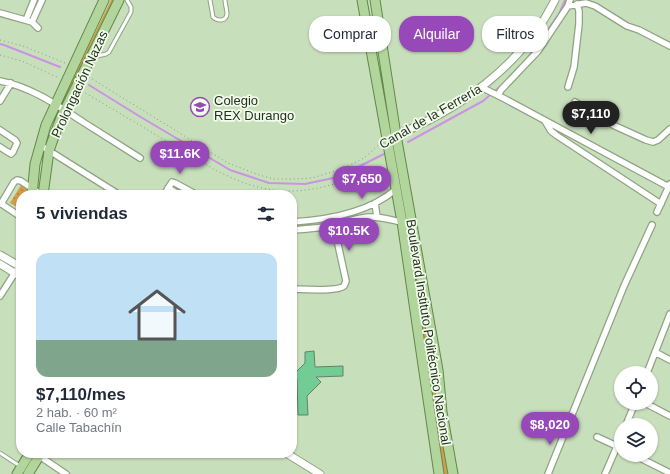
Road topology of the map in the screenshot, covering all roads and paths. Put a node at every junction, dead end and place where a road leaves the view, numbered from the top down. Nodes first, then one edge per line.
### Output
1 (34, 0) edge
2 (42, 0) edge
3 (104, 0) edge
4 (120, 0) edge
5 (127, 0) edge
6 (210, 0) edge
7 (225, 0) edge
8 (362, 0) edge
9 (375, 0) edge
10 (555, 0) edge
11 (569, 3) edge
12 (578, 4) junction
13 (0, 13) edge
14 (26, 20) junction
15 (32, 22) junction
16 (38, 28) dead end
17 (0, 40) edge
18 (670, 46) edge
19 (0, 55) edge
20 (91, 58) junction
21 (74, 67) junction
22 (84, 74) junction
23 (0, 81) edge
24 (66, 82) junction
25 (11, 83) junction
26 (481, 87) junction
27 (568, 87) dead end
28 (77, 88) junction
29 (495, 94) junction
30 (0, 101) edge
31 (575, 102) dead end
32 (55, 105) junction
33 (65, 110) junction
34 (545, 121) junction
35 (670, 129) edge
36 (0, 130) edge
37 (396, 135) junction
38 (386, 139) junction
39 (40, 145) junction
40 (0, 147) edge
41 (49, 151) junction
42 (140, 158) dead end
43 (391, 165) junction
44 (669, 185) edge
45 (168, 188) joint
46 (30, 190) edge
47 (32, 190) edge
48 (43, 190) edge
49 (112, 190) edge
50 (171, 190) edge
51 (188, 190) edge
52 (280, 190) edge
53 (395, 190) junction
54 (297, 191) edge
55 (375, 203) junction
56 (1, 204) edge
57 (661, 204) junction
58 (357, 211) junction
59 (657, 212) dead end
60 (16, 214) edge
61 (332, 217) junction
62 (377, 217) junction
63 (358, 218) junction
64 (297, 222) edge
65 (402, 222) junction
66 (411, 222) junction
67 (334, 225) junction
68 (652, 226) dead end
69 (297, 230) edge
70 (0, 255) edge
71 (0, 264) edge
72 (16, 268) edge
73 (16, 270) edge
74 (16, 275) edge
75 (297, 289) edge
76 (0, 296) edge
77 (670, 314) edge
78 (655, 352) junction
79 (670, 360) edge
80 (649, 366) edge
81 (658, 410) edge
82 (670, 416) edge
83 (597, 437) dead end
84 (614, 445) edge
85 (0, 453) edge
86 (614, 457) edge
87 (27, 458) edge
88 (36, 458) edge
89 (44, 458) edge
90 (294, 458) edge
91 (648, 462) edge
92 (19, 470) edge
93 (670, 473) edge
94 (28, 474) edge
95 (66, 474) edge
96 (320, 474) edge
97 (439, 474) edge
98 (453, 474) edge
99 (548, 474) edge
100 (605, 474) edge

1 - 14 street
2 - 15 street
3 - 21 main road, Prolongación Nazas
4 - 20 main road, Prolongación Nazas
5 - 20 lane
6 - 7 lane
8 - 38 main road, Boulevard Instituto Politécnico Nacional
9 - 37 main road, Boulevard Instituto Politécnico Nacional
10 - 26 street, Canal de la Ferrería
11 - 12 street
11 - 29 street
12 - 18 street
12 - 27 street
13 - 14 street
14 - 15 street
15 - 16 street
17 - 21 path
19 - 24 path
20 - 22 main road, Prolongación Nazas
21 - 24 main road, Prolongación Nazas
22 - 28 main road, Prolongación Nazas
22 - 38 path, Canal de la Ferrería
23 - 25 street
24 - 32 main road, Prolongación Nazas
25 - 30 street
25 - 32 street
26 - 29 street
26 - 37 street, Canal de la Ferrería
28 - 33 main road, Prolongación Nazas
28 - 52 path
29 - 34 street
31 - 35 street
32 - 33 street
32 - 39 main road, Prolongación Nazas
33 - 41 main road, Prolongación Nazas
33 - 42 street
34 - 44 street
34 - 57 street
36 - 40 street
37 - 38 street, Canal de la Ferrería
37 - 66 main road, Boulevard Instituto Politécnico Nacional
38 - 43 main road, Boulevard Instituto Politécnico Nacional
39 - 41 street
39 - 47 main road, Prolongación Nazas
41 - 48 main road, Prolongación Nazas
41 - 49 street
43 - 53 main road, Boulevard Instituto Politécnico Nacional
43 - 54 path
44 - 57 street
45 - 50 street
45 - 51 street
46 - 56 street
53 - 55 street
53 - 65 main road, Boulevard Instituto Politécnico Nacional
55 - 58 street
55 - 62 street
56 - 60 street
57 - 59 street
58 - 61 street
58 - 63 street
61 - 64 street
61 - 67 street
62 - 63 street
62 - 65 street
63 - 67 street
65 - 66 main road
65 - 97 main road, Boulevard Instituto Politécnico Nacional
66 - 98 main road, Boulevard Instituto Politécnico Nacional
67 - 69 street
67 - 75 street
68 - 99 street
70 - 72 street
71 - 73 street
74 - 76 street
77 - 78 street
78 - 79 street
78 - 80 street
81 - 82 street
83 - 84 street
85 - 92 lane
86 - 100 street
87 - 92 main road
88 - 94 main road
89 - 95 street
90 - 96 street
91 - 93 street

